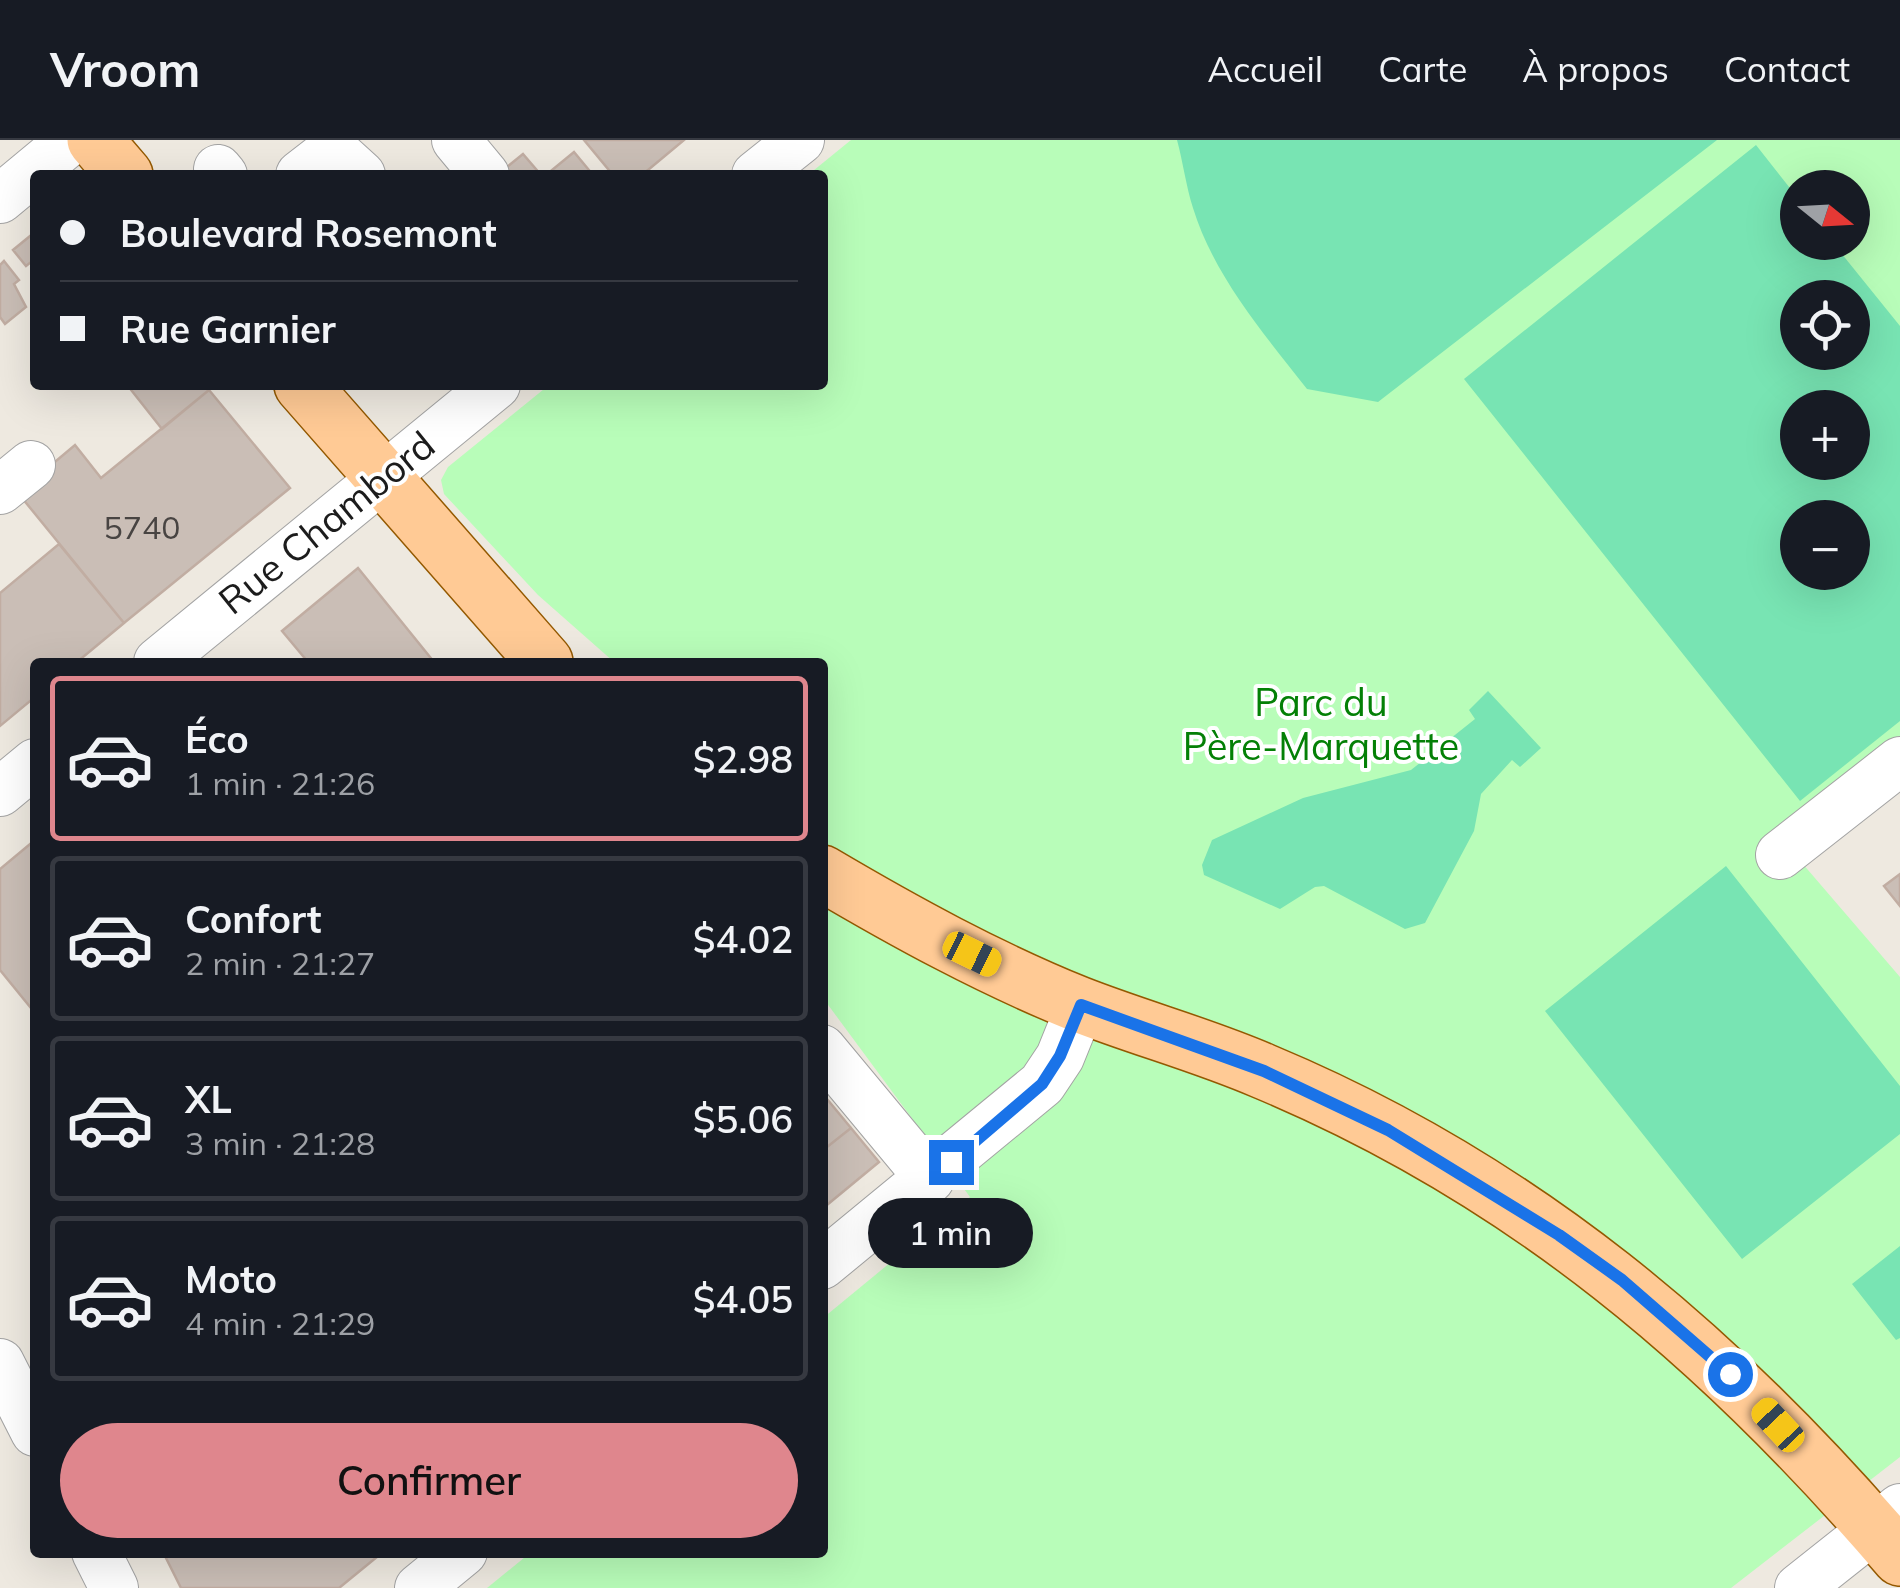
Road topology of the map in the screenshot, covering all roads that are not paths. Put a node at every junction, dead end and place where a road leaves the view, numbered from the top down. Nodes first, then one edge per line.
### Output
1 (71, 140) edge
2 (96, 140) edge
3 (456, 140) edge
4 (800, 140) edge
5 (35, 170) edge
6 (121, 170) edge
7 (306, 170) edge
8 (357, 170) edge
9 (480, 170) edge
10 (762, 170) edge
11 (30, 174) edge
12 (0, 199) edge
13 (306, 390) edge
14 (490, 390) edge
15 (380, 478) junction
16 (163, 658) edge
17 (541, 658) edge
18 (1900, 761) edge
19 (30, 768) edge
20 (0, 792) edge
21 (1780, 855) dead end
22 (828, 876) edge
23 (1081, 1005) junction
24 (828, 1055) edge
25 (930, 1179) junction
26 (828, 1260) edge
27 (10, 1368) edge
28 (30, 1419) edge
29 (1892, 1531) edge
30 (99, 1558) edge
31 (456, 1558) edge
32 (114, 1588) edge
33 (419, 1588) edge
34 (1799, 1588) edge

1 - 5 street
2 - 6 main road
3 - 9 street
4 - 10 street
7 - 8 street
11 - 12 street
13 - 15 main road
14 - 15 street, Rue Chambord
15 - 16 street, Rue Chambord
15 - 17 main road
18 - 21 street
19 - 20 street
22 - 23 main road
23 - 25 street
23 - 29 main road
24 - 25 street
25 - 26 street
27 - 28 street
29 - 34 street
30 - 32 street
31 - 33 street

